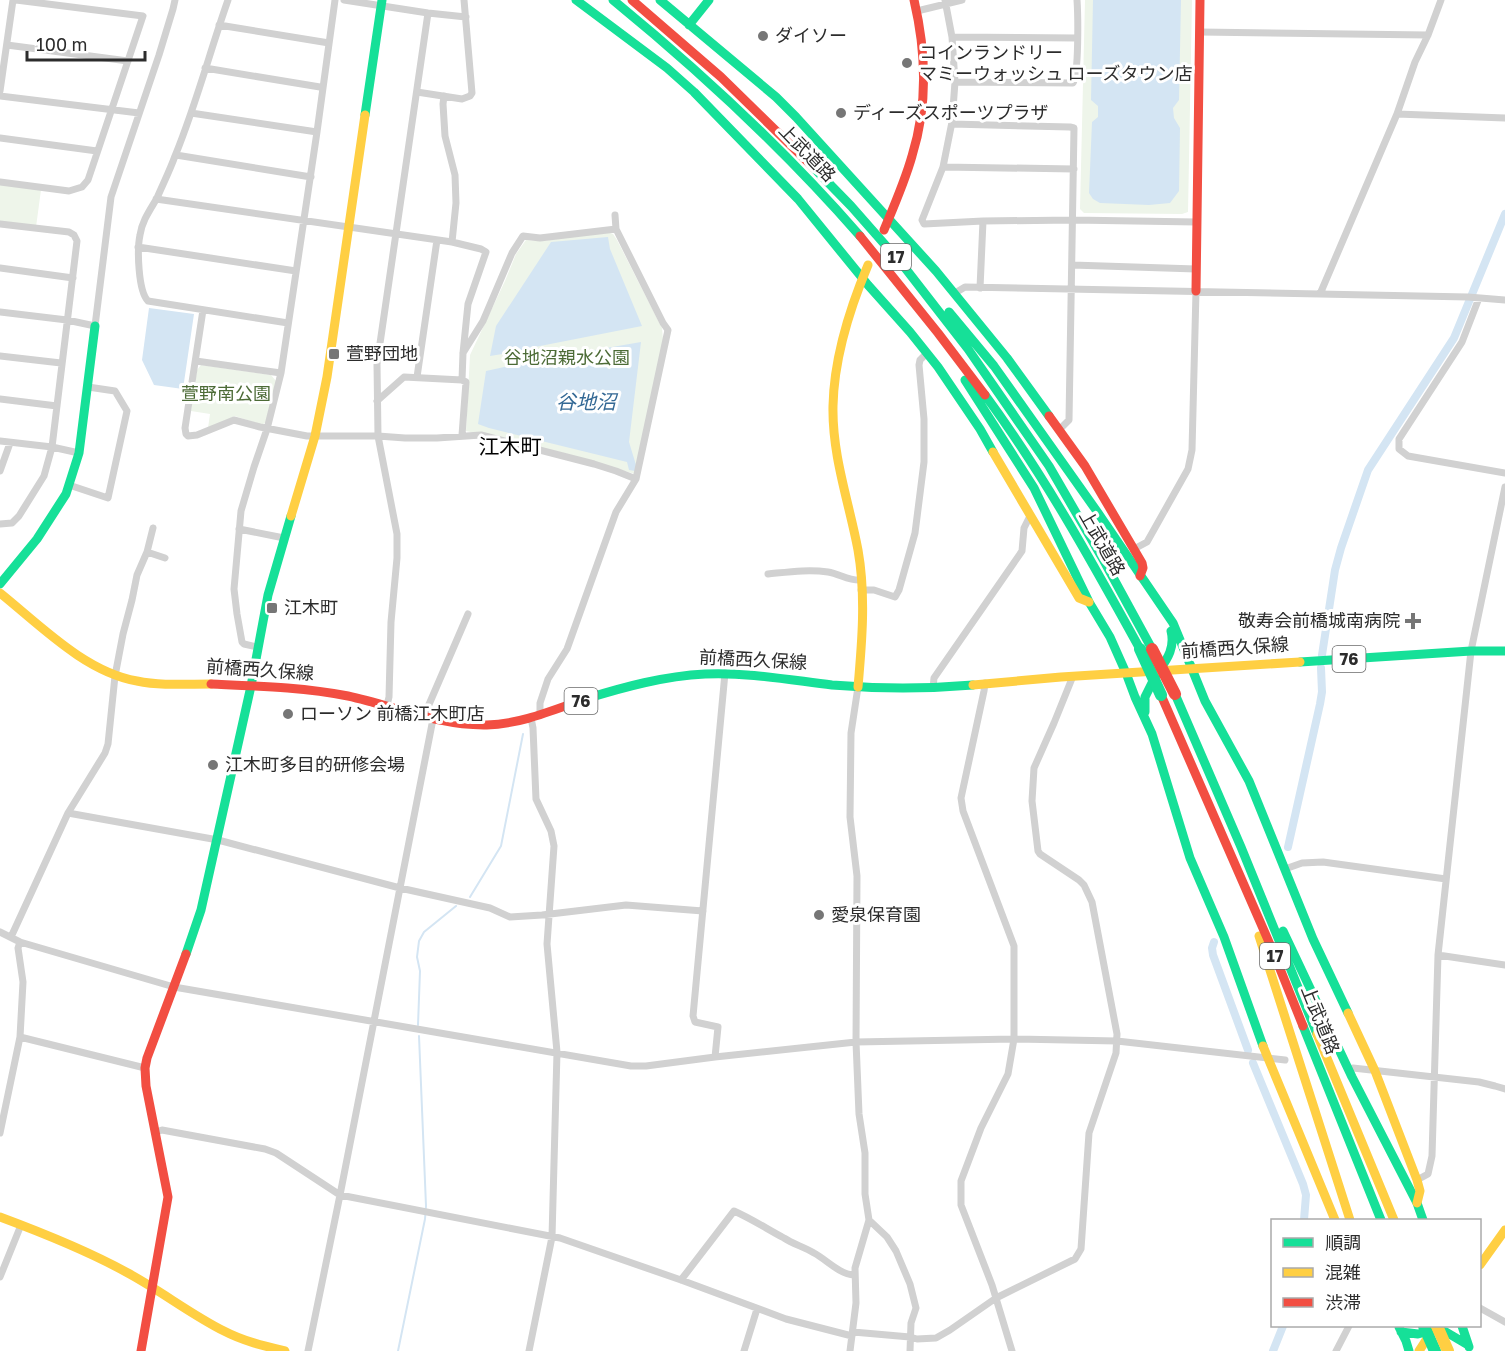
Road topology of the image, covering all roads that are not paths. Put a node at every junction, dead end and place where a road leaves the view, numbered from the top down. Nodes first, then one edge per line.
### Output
1 (14, 0) edge
2 (175, 0) edge
3 (228, 0) edge
4 (335, 0) edge
5 (344, 0) edge
6 (465, 0) edge
7 (576, 0) edge
8 (613, 0) edge
9 (632, 0) edge
10 (660, 0) edge
11 (709, 0) edge
12 (962, 0) edge
13 (1077, 0) edge
14 (1200, 0) edge
15 (1441, 0) edge
16 (945, 2) edge
17 (382, 3) edge
18 (915, 5) edge
19 (428, 13) junction
20 (466, 17) junction
21 (219, 25) junction
22 (689, 25) junction
23 (1200, 32) junction
24 (1428, 35) junction
25 (952, 37) junction
26 (1077, 38) junction
27 (329, 43) junction
28 (7, 45) junction
29 (128, 61) junction
30 (205, 68) junction
31 (955, 82) junction
32 (320, 87) dead end
33 (0, 91) edge
34 (417, 92) junction
35 (0, 96) edge
36 (444, 96) junction
37 (112, 109) junction
38 (139, 113) junction
39 (191, 113) junction
40 (1397, 114) junction
41 (1505, 118) edge
42 (952, 124) junction
43 (317, 132) junction
44 (0, 138) edge
45 (97, 151) junction
46 (176, 155) junction
47 (943, 167) junction
48 (1074, 169) junction
49 (311, 177) junction
50 (0, 182) edge
51 (156, 199) junction
52 (615, 215) dead end
53 (1073, 220) junction
54 (304, 221) junction
55 (983, 221) junction
56 (1196, 222) junction
57 (0, 224) edge
58 (886, 224) junction
59 (349, 228) junction
60 (616, 229) junction
61 (396, 235) junction
62 (437, 240) junction
63 (452, 242) junction
64 (138, 247) junction
65 (868, 264) dead end
66 (902, 264) junction
67 (1072, 266) junction
68 (0, 268) edge
69 (1196, 269) junction
70 (296, 271) junction
71 (73, 278) junction
72 (862, 278) junction
73 (901, 285) junction
74 (980, 288) junction
75 (1071, 289) junction
76 (1196, 291) junction
77 (955, 293) junction
78 (1320, 294) junction
79 (1479, 298) junction
80 (1505, 300) edge
81 (203, 310) junction
82 (0, 312) edge
83 (67, 320) junction
84 (288, 323) junction
85 (95, 326) junction
86 (463, 353) junction
87 (927, 353) junction
88 (0, 356) edge
89 (196, 361) junction
90 (61, 363) junction
91 (281, 373) junction
92 (417, 377) junction
93 (462, 380) junction
94 (88, 387) junction
95 (0, 399) edge
96 (377, 401) junction
97 (57, 406) junction
98 (267, 429) junction
99 (1059, 430) junction
100 (462, 435) junction
101 (315, 436) junction
102 (378, 436) junction
103 (0, 441) edge
104 (10, 443) junction
105 (52, 447) junction
106 (79, 453) junction
107 (0, 471) edge
108 (1505, 473) edge
109 (636, 480) junction
110 (69, 485) junction
111 (1505, 486) edge
112 (1030, 516) junction
113 (0, 524) edge
114 (153, 528) dead end
115 (239, 529) junction
116 (284, 538) junction
117 (1134, 549) junction
118 (147, 552) junction
119 (165, 558) dead end
120 (768, 574) dead end
121 (1140, 576) junction
122 (0, 584) edge
123 (861, 585) junction
124 (0, 593) edge
125 (1089, 602) junction
126 (1162, 607) junction
127 (468, 614) dead end
128 (257, 647) junction
129 (1146, 649) junction
130 (1471, 651) junction
131 (1505, 651) edge
132 (1192, 669) junction
133 (1159, 671) junction
134 (724, 673) junction
135 (1126, 674) junction
136 (115, 676) junction
137 (1073, 676) junction
138 (985, 683) junction
139 (251, 686) junction
140 (858, 687) junction
141 (933, 688) junction
142 (387, 705) junction
143 (535, 716) junction
144 (429, 718) junction
145 (1152, 734) junction
146 (68, 813) junction
147 (218, 840) junction
148 (1249, 866) junction
149 (1285, 869) junction
150 (1446, 879) junction
151 (400, 888) junction
152 (1248, 893) junction
153 (703, 911) junction
154 (549, 914) junction
155 (0, 932) edge
156 (11, 937) junction
157 (20, 942) junction
158 (1438, 955) junction
159 (1505, 965) edge
160 (174, 987) junction
161 (373, 1022) junction
162 (20, 1037) junction
163 (1014, 1039) junction
164 (1117, 1041) junction
165 (856, 1042) junction
166 (557, 1052) junction
167 (1267, 1057) junction
168 (715, 1058) junction
169 (1285, 1060) dead end
170 (145, 1068) junction
171 (1353, 1068) dead end
172 (1375, 1071) junction
173 (1434, 1077) junction
174 (1505, 1089) edge
175 (156, 1132) junction
176 (0, 1133) edge
177 (1417, 1180) junction
178 (340, 1195) junction
179 (1417, 1203) junction
180 (0, 1217) edge
181 (1334, 1219) edge
182 (1349, 1219) edge
183 (1380, 1219) edge
184 (1393, 1219) edge
185 (1422, 1219) edge
186 (869, 1220) junction
187 (21, 1225) junction
188 (1505, 1230) edge
189 (552, 1237) junction
190 (1481, 1262) edge
191 (854, 1275) junction
192 (0, 1278) edge
193 (681, 1280) junction
194 (152, 1286) junction
195 (996, 1298) junction
196 (757, 1309) junction
197 (1481, 1309) edge
198 (1505, 1322) edge
199 (1348, 1327) edge
200 (1433, 1327) edge
201 (1462, 1327) edge
202 (1399, 1329) edge
203 (852, 1334) junction
204 (910, 1337) junction
205 (1470, 1348) edge
206 (141, 1351) edge
207 (285, 1351) edge
208 (308, 1351) edge
209 (529, 1351) edge
210 (744, 1351) edge
211 (850, 1351) edge
212 (910, 1351) edge
213 (1012, 1351) edge
214 (1336, 1351) edge
215 (1409, 1351) edge
216 (1419, 1351) edge
217 (1435, 1351) edge
218 (1448, 1351) edge

1 - 28 street
1 - 29 street
2 - 38 street
3 - 21 street
4 - 27 street
5 - 17 street
6 - 20 street
7 - 72 main road
8 - 73 main road, 上武道路 / 17
9 - 66 main road, 上武道路 / 17
10 - 22 main road
11 - 22 main road
12 - 16 street
13 - 26 street
14 - 23 main road
15 - 24 street
16 - 18 street
16 - 25 street
17 - 19 street
17 - 59 main road
18 - 58 main road
19 - 20 street
19 - 34 street
20 - 36 street
21 - 27 street
21 - 30 street
22 - 58 main road
23 - 24 street
23 - 56 main road
24 - 40 street
25 - 26 street
25 - 31 street
26 - 31 street
27 - 43 street
28 - 29 street
28 - 33 street
29 - 37 street
30 - 32 street
30 - 39 street
31 - 42 street
34 - 36 street
34 - 61 street
35 - 37 street
36 - 63 street
37 - 38 street
37 - 45 street
38 - 85 street
39 - 43 street
39 - 46 street
40 - 41 street
40 - 78 street
42 - 47 street
42 - 48 street
43 - 49 street
44 - 45 street
45 - 50 street
46 - 49 street
46 - 51 street
47 - 48 street
47 - 55 street
48 - 53 street
49 - 54 street
51 - 54 street
51 - 64 street
52 - 60 street
53 - 55 street
53 - 56 street
53 - 67 street
54 - 59 street
54 - 70 street
55 - 74 street
56 - 69 main road
57 - 71 street
58 - 77 main road
59 - 61 street
59 - 101 main road
60 - 86 street
60 - 109 street
61 - 62 street
61 - 96 street
62 - 63 street
62 - 92 street
63 - 86 street
64 - 70 street
64 - 81 street
65 - 72 main road
66 - 121 main road
66 - 129 main road, 上武道路 / 17
67 - 69 street
67 - 75 street
68 - 71 street
69 - 76 main road
70 - 84 street
71 - 83 street
72 - 87 main road
72 - 123 main road
73 - 125 main road
73 - 129 main road, 上武道路 / 17
74 - 75 street
74 - 77 street
75 - 76 street
75 - 99 street
76 - 78 street
76 - 117 street
77 - 99 main road
78 - 79 street
79 - 80 street
79 - 108 street
81 - 84 street
81 - 89 street
82 - 83 street
83 - 85 street
83 - 90 street
84 - 91 street
85 - 94 main road
86 - 93 street
87 - 112 main road
87 - 123 street
88 - 90 street
89 - 91 street
89 - 98 street
90 - 97 street
91 - 98 street
92 - 93 street
92 - 96 street
93 - 100 street
94 - 106 main road
94 - 110 street
95 - 97 street
96 - 102 street
97 - 105 street
98 - 101 street
98 - 115 street
99 - 117 main road
100 - 102 street
100 - 109 street
101 - 102 street
101 - 116 main road
102 - 142 street
103 - 104 street
104 - 105 street
104 - 107 street
105 - 106 street
105 - 113 street
106 - 110 main road
109 - 143 street
110 - 122 main road
111 - 130 street
112 - 125 main road
112 - 141 street
114 - 118 street
115 - 116 street
115 - 128 street
116 - 128 main road
117 - 121 main road
118 - 119 street
118 - 136 street
120 - 123 street
121 - 126 main road
123 - 140 main road
124 - 136 main road, 前橋西久保線 / 76
125 - 135 main road
126 - 132 main road
126 - 133 main road
127 - 144 street
128 - 139 main road
129 - 148 main road, 上武道路 / 17, bridge
129 - 152 main road, 上武道路 / 17, bridge
130 - 131 main road, 前橋西久保線 / 76
130 - 132 main road, 前橋西久保線 / 76
130 - 150 street
132 - 133 main road, 前橋西久保線 / 76
132 - 149 main road
133 - 135 main road, 前橋西久保線 / 76
133 - 145 main road
134 - 140 main road, 前橋西久保線 / 76
134 - 143 main road, 前橋西久保線 / 76
134 - 153 street
135 - 137 main road, 前橋西久保線 / 76
135 - 145 main road
136 - 139 main road, 前橋西久保線 / 76
136 - 146 street
137 - 138 main road, 前橋西久保線 / 76
137 - 164 street
138 - 141 main road, 前橋西久保線 / 76
138 - 163 street
139 - 142 main road, 前橋西久保線 / 76
139 - 147 main road
140 - 141 main road, 前橋西久保線 / 76
140 - 165 street
142 - 144 main road, 前橋西久保線 / 76
143 - 144 main road, 前橋西久保線 / 76
143 - 154 street
144 - 151 street
145 - 167 main road
146 - 147 street
146 - 156 street
147 - 151 street
147 - 160 main road
148 - 179 main road, 17
148 - 184 main road, 上武道路 / 17
149 - 150 street
149 - 172 main road
150 - 158 street
151 - 154 street
151 - 161 street
152 - 182 main road, 17
152 - 183 main road, 上武道路 / 17
153 - 154 street
153 - 168 street
154 - 166 street
155 - 156 street
156 - 157 street
157 - 160 street
157 - 162 street
158 - 159 street
158 - 173 street
160 - 161 street
160 - 170 main road
161 - 166 street
161 - 178 street
162 - 170 street
162 - 176 street
163 - 164 street
163 - 165 street
163 - 195 street
164 - 167 street
164 - 195 street
165 - 168 street
165 - 186 street
166 - 168 street
166 - 189 street
167 - 169 street
167 - 181 main road
170 - 175 main road
171 - 172 street
172 - 173 street
172 - 177 main road
173 - 174 street
173 - 177 street
175 - 178 street
175 - 194 main road
177 - 179 main road
178 - 189 street
178 - 208 street
179 - 185 main road, 17
180 - 187 main road
186 - 191 street
186 - 204 street
187 - 192 street
187 - 194 main road
188 - 190 main road
189 - 193 street
189 - 209 street
191 - 193 street
191 - 203 street
193 - 196 street
194 - 206 main road
194 - 207 main road
195 - 204 street
195 - 213 street
196 - 203 street
196 - 210 street
197 - 198 street
199 - 214 street
200 - 202 main road
200 - 205 main road
200 - 216 main road
200 - 217 main road, bridge
200 - 218 main road, bridge
201 - 205 main road
202 - 215 main road
203 - 204 street
203 - 211 street
204 - 212 street

